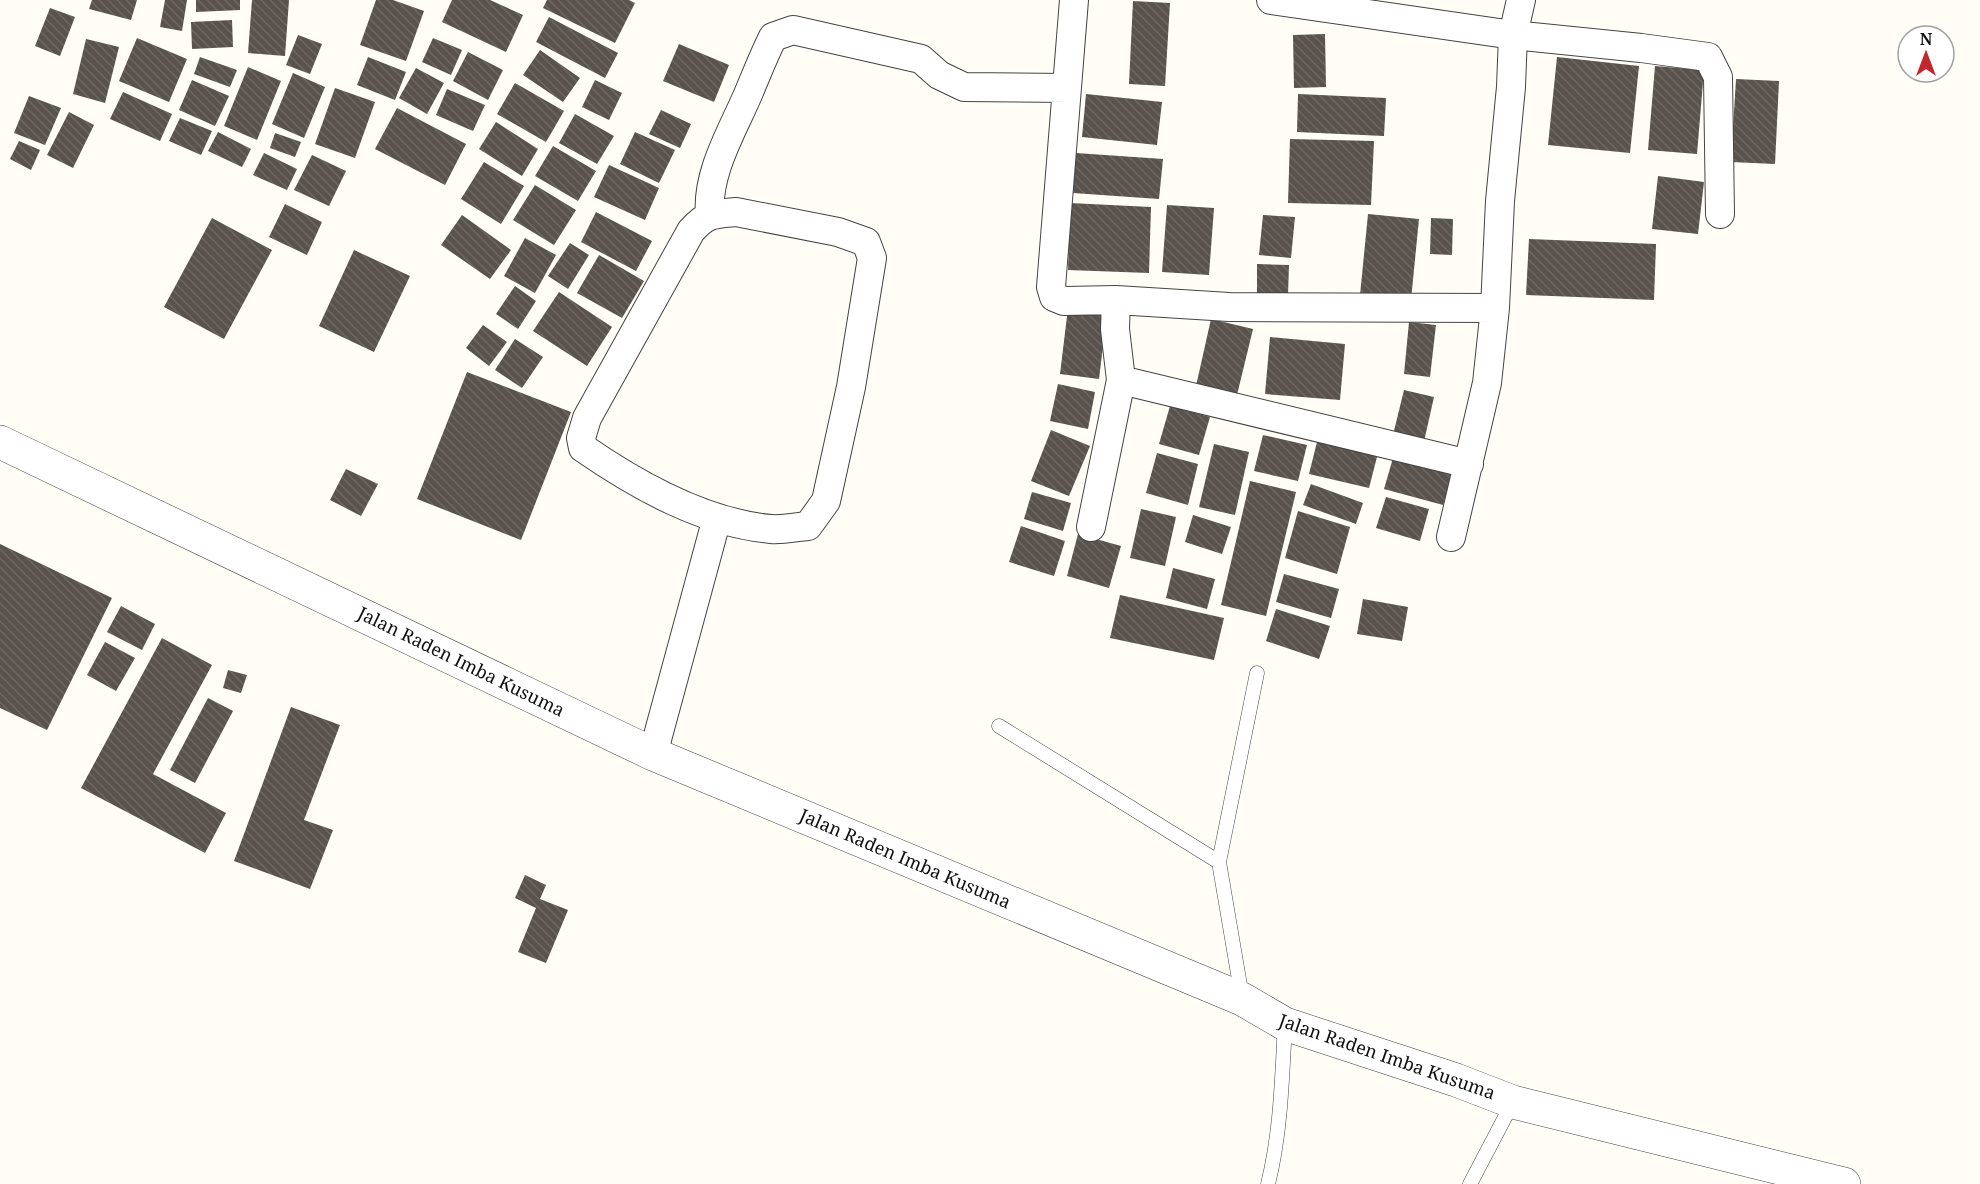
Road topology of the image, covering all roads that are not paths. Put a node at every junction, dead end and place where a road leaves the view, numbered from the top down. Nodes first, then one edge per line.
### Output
1 (1074, 0) edge
2 (1271, 0) edge
3 (1521, 0) edge
4 (1513, 35) junction
5 (1067, 88) junction
6 (1720, 214) dead end
7 (710, 215) junction
8 (1116, 300) junction
9 (1495, 308) junction
10 (1121, 380) junction
11 (0, 442) edge
12 (1469, 464) junction
13 (717, 518) junction
14 (1091, 527) dead end
15 (1451, 537) dead end
16 (1257, 673) dead end
17 (999, 726) dead end
18 (653, 754) junction
19 (1219, 862) junction
20 (1242, 999) junction
21 (1285, 1024) junction
22 (1513, 1102) junction
23 (1268, 1184) edge
24 (1470, 1184) edge
25 (1844, 1184) edge

1 - 5 street
2 - 4 street
3 - 4 street
4 - 6 street
4 - 9 street
5 - 7 street
5 - 8 street
7 - 13 street
7 - 13 street
8 - 9 street
8 - 10 street
9 - 12 street
10 - 12 street
10 - 14 street
11 - 18 street, Jalan Raden Imba Kusuma
12 - 15 street
13 - 18 street
16 - 19 lane
17 - 19 lane
18 - 20 street, Jalan Raden Imba Kusuma
19 - 20 lane
20 - 21 street, Jalan Raden Imba Kusuma
21 - 22 street, Jalan Raden Imba Kusuma
21 - 23 lane
22 - 24 lane
22 - 25 street, Jalan Raden Imba Kusuma

